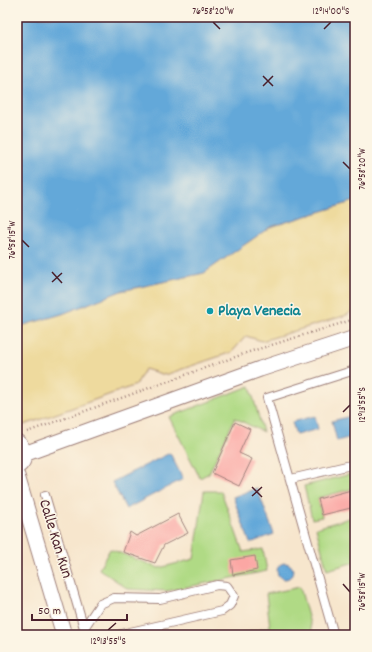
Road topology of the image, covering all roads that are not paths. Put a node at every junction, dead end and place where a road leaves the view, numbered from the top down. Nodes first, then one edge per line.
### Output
1 (355, 338) edge
2 (355, 370) edge
3 (22, 443) edge
4 (355, 464) edge
5 (17, 467) edge
6 (17, 476) edge
7 (291, 480) junction
8 (45, 495) dead end
9 (85, 631) edge
10 (355, 633) edge
11 (64, 635) edge
12 (117, 635) edge
13 (334, 635) edge
14 (349, 635) edge

1 - 3 street
2 - 7 lane
3 - 5 street
4 - 7 lane
6 - 11 street, Calle Kan Kun
7 - 13 lane
8 - 9 lane
9 - 12 lane
10 - 14 lane

